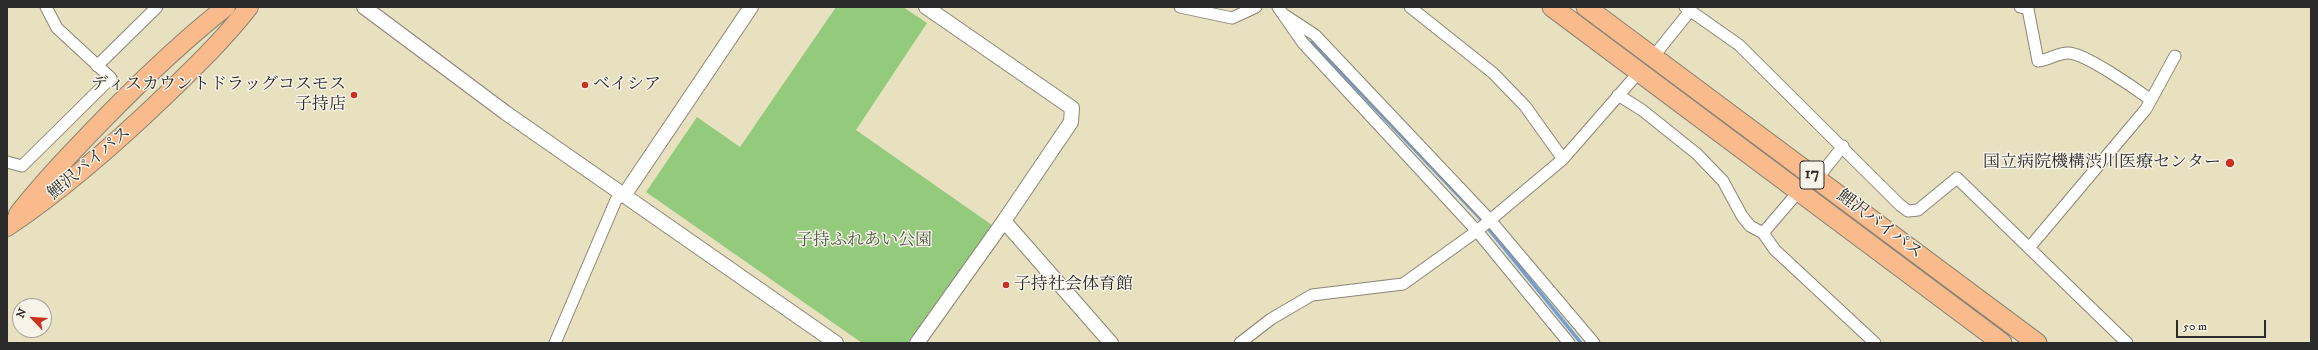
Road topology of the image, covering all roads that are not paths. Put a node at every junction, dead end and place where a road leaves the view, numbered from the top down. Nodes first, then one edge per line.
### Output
1 (46, 7) edge
2 (157, 7) edge
3 (226, 7) edge
4 (249, 7) edge
5 (364, 7) edge
6 (751, 7) edge
7 (926, 7) edge
8 (1180, 7) edge
9 (1256, 7) edge
10 (1410, 7) edge
11 (1552, 7) edge
12 (1586, 7) edge
13 (2020, 7) edge
14 (1688, 9) edge
15 (1280, 10) edge
16 (2175, 56) dead end
17 (1653, 57) junction
18 (97, 66) junction
19 (1639, 72) junction
20 (1618, 95) junction
21 (2151, 100) junction
22 (1843, 146) junction
23 (1563, 159) junction
24 (7, 162) edge
25 (1817, 179) junction
26 (1799, 191) junction
27 (625, 194) junction
28 (1004, 221) junction
29 (1484, 225) junction
30 (7, 227) edge
31 (1763, 233) junction
32 (2029, 248) junction
33 (555, 343) edge
34 (836, 343) edge
35 (917, 343) edge
36 (1111, 343) edge
37 (1240, 343) edge
38 (1569, 343) edge
39 (1594, 343) edge
40 (1875, 343) edge
41 (2002, 343) edge
42 (2037, 343) edge
43 (2127, 343) edge

1 - 18 street
2 - 18 street
3 - 30 main road, 鯉沢バイパス
4 - 30 main road, 鯉沢バイパス
5 - 27 street
6 - 27 street
7 - 28 street
8 - 9 street
10 - 23 street
11 - 19 highway, 鯉沢バイパス / 17
12 - 17 highway, 鯉沢バイパス / 17
13 - 21 street
14 - 17 street
14 - 22 street
15 - 29 street
15 - 29 street
16 - 21 street
17 - 25 highway, 鯉沢バイパス / 17
18 - 24 street
19 - 20 street
19 - 26 highway, 鯉沢バイパス / 17
20 - 23 street
20 - 31 street
21 - 32 street
22 - 25 street
22 - 32 street
23 - 29 street
25 - 42 highway, 鯉沢バイパス / 17
26 - 31 street
26 - 41 highway, 鯉沢バイパス / 17
27 - 33 street
27 - 34 street
28 - 35 street
28 - 36 street
29 - 37 street
29 - 38 street
29 - 39 street
31 - 40 street
32 - 43 street

